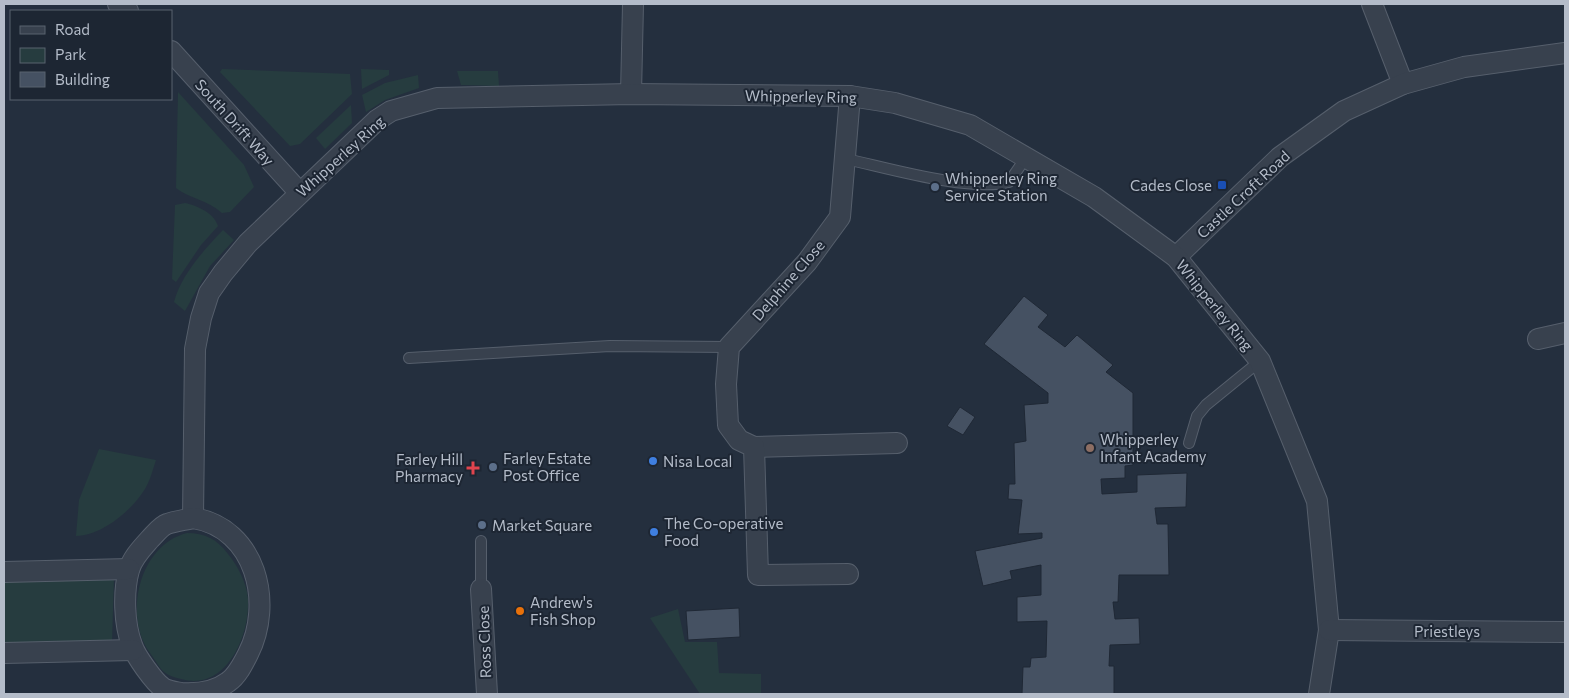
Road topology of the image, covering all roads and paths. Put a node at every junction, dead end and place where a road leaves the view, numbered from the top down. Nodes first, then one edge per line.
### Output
1 (633, 4) edge
2 (1372, 4) edge
3 (172, 52) edge
4 (1565, 53) edge
5 (1403, 84) junction
6 (631, 94) junction
7 (850, 96) junction
8 (1027, 156) junction
9 (846, 159) junction
10 (299, 192) junction
11 (1176, 257) junction
12 (1565, 333) edge
13 (1538, 339) dead end
14 (730, 347) junction
15 (409, 358) dead end
16 (1260, 361) junction
17 (897, 443) dead end
18 (1189, 443) dead end
19 (754, 447) junction
20 (193, 518) junction
21 (481, 541) dead end
22 (129, 569) junction
23 (4, 572) edge
24 (848, 574) dead end
25 (481, 589) joint
26 (1329, 630) junction
27 (1565, 632) edge
28 (134, 650) junction
29 (4, 653) edge
30 (194, 694) edge
31 (487, 694) edge
32 (1319, 694) edge

1 - 6 street
2 - 5 street
3 - 10 street, South Drift Way
4 - 5 street, Castle Croft Road
5 - 11 street, Castle Croft Road
6 - 7 street, Whipperley Ring
6 - 10 street, Whipperley Ring
7 - 8 street, Whipperley Ring
7 - 9 street, Delphine Close
8 - 9 lane
8 - 11 street, Whipperley Ring
9 - 14 street, Delphine Close
10 - 20 street, Whipperley Ring
11 - 16 street, Whipperley Ring
12 - 13 street
14 - 15 lane
14 - 19 street
16 - 18 lane
16 - 26 street, Whipperley Ring
17 - 19 street
19 - 24 street
20 - 22 street
20 - 30 street
21 - 25 lane
22 - 23 street
22 - 28 street
25 - 31 street, Ross Close
26 - 27 street, Priestleys
26 - 32 street, Whipperley Ring
28 - 29 street
28 - 30 street

